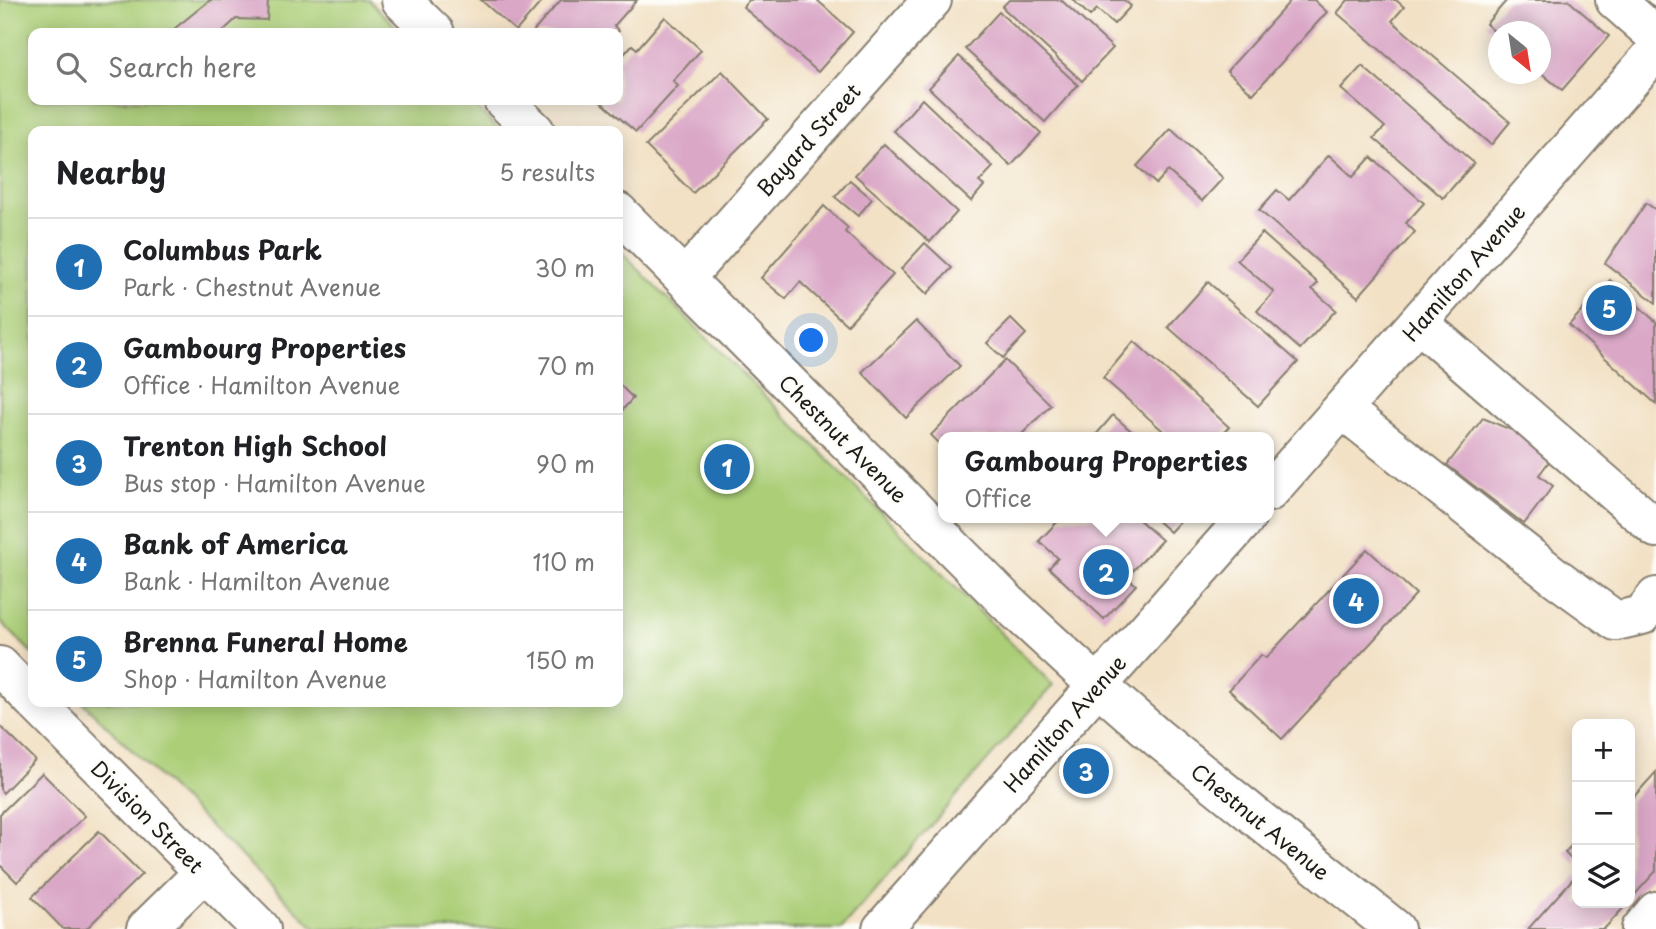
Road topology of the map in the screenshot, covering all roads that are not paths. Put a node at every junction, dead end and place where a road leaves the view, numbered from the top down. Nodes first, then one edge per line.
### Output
1 (401, 0) edge
2 (932, 0) edge
3 (1615, 0) edge
4 (430, 28) edge
5 (1656, 36) edge
6 (1656, 51) edge
7 (508, 105) edge
8 (530, 126) edge
9 (623, 217) edge
10 (685, 278) junction
11 (1419, 323) junction
12 (1342, 409) junction
13 (1274, 486) edge
14 (1242, 523) edge
15 (1656, 528) edge
16 (1656, 597) edge
17 (0, 666) edge
18 (1097, 685) junction
19 (28, 695) edge
20 (40, 707) edge
21 (204, 872) junction
22 (1656, 911) edge
23 (146, 929) edge
24 (261, 929) edge
25 (882, 929) edge
26 (1395, 929) edge
27 (1641, 929) edge

1 - 4 street
2 - 10 street, Bayard Street
3 - 5 street
6 - 11 street, Hamilton Avenue
7 - 8 street
9 - 10 street, Chestnut Avenue
10 - 18 street, Chestnut Avenue
11 - 12 street, Hamilton Avenue
11 - 15 street
12 - 13 street, Hamilton Avenue
12 - 16 street
14 - 18 street, Hamilton Avenue
17 - 19 street, Division Street
18 - 25 street, Hamilton Avenue
18 - 26 street, Chestnut Avenue
20 - 21 street, Division Street
21 - 23 street
21 - 24 street, Division Street
22 - 27 street

